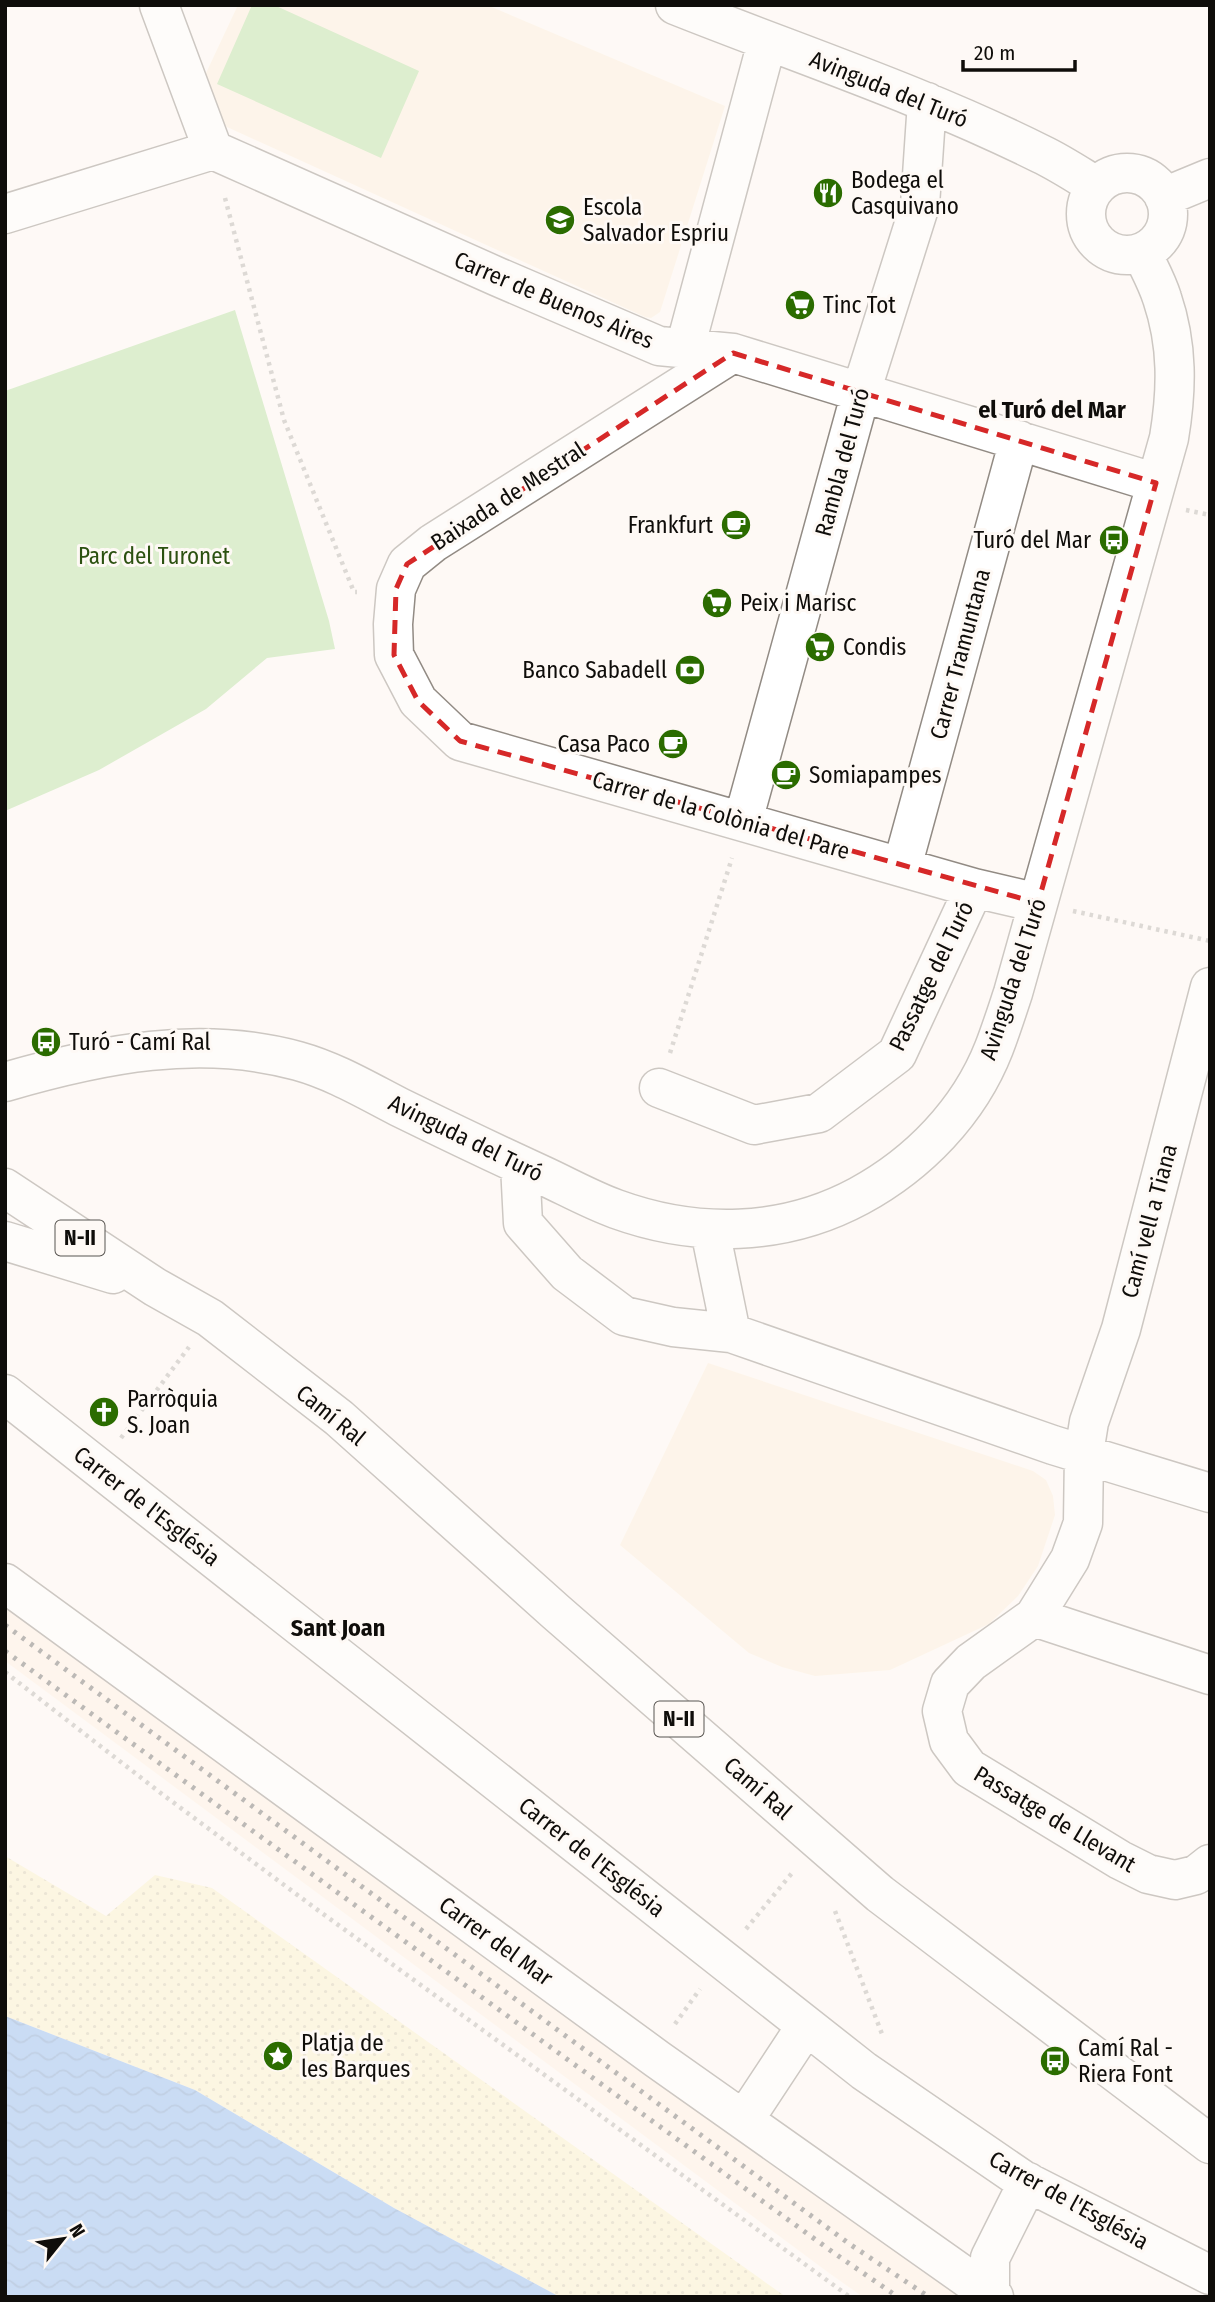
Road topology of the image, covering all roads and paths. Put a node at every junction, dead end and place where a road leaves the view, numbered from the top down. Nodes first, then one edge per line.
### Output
1 (159, 5) edge
2 (675, 5) edge
3 (767, 42) junction
4 (927, 102) junction
5 (213, 150) junction
6 (1210, 178) edge
7 (1096, 186) junction
8 (1164, 197) junction
9 (5, 214) edge
10 (1142, 253) junction
11 (685, 348) junction
12 (733, 353) junction
13 (861, 392) junction
14 (1019, 440) junction
15 (1156, 483) junction
16 (395, 601) junction
17 (418, 701) joint
18 (744, 821) junction
19 (902, 867) junction
20 (974, 888) junction
21 (1038, 903) junction
22 (1210, 941) edge
23 (1210, 987) edge
24 (5, 1082) edge
25 (659, 1088) joint
26 (520, 1166) junction
27 (5, 1188) edge
28 (710, 1230) junction
29 (5, 1241) edge
30 (155, 1287) junction
31 (731, 1333) junction
32 (190, 1347) dead end
33 (5, 1394) edge
34 (1084, 1453) junction
35 (99, 1468) junction
36 (1210, 1493) edge
37 (5, 1583) edge
38 (1034, 1617) junction
39 (5, 1672) edge
40 (1210, 1675) edge
41 (1210, 1864) edge
42 (792, 1873) dead end
43 (835, 1911) dead end
44 (722, 1959) junction
45 (806, 2026) junction
46 (883, 2038) dead end
47 (652, 2055) junction
48 (744, 2120) junction
49 (1210, 2144) edge
50 (1028, 2182) junction
51 (1210, 2275) edge
52 (846, 2295) edge
53 (992, 2295) edge

1 - 5 street
2 - 3 street, Avinguda del Turó
3 - 4 street, Avinguda del Turó
3 - 11 street
4 - 7 street, Avinguda del Turó
4 - 13 street, Rambla del Turó
5 - 9 street
5 - 11 street, Carrer de Buenos Aires
5 - 16 path
6 - 8 street
7 - 8 street
7 - 10 street
8 - 10 street
10 - 15 street, Avinguda del Turó
11 - 12 street, Carrer de Buenos Aires
12 - 13 street, Carrer de Buenos Aires
12 - 16 street, Baixada de Mestral
13 - 14 street, Carrer de Buenos Aires
13 - 18 street, Rambla del Turó
14 - 15 street, Carrer de Buenos Aires
14 - 19 street, Carrer Tramuntana
15 - 21 street, Avinguda del Turó
16 - 17 street, Baixada de Mestral
17 - 18 street, Carrer de la Colònia del Pare
18 - 19 street, Carrer de la Colònia del Pare
18 - 25 path
19 - 20 street, Carrer de la Colònia del Pare
20 - 21 street, Carrer de la Colònia del Pare
20 - 25 street, Passatge del Turó
21 - 22 path
21 - 28 street, Avinguda del Turó
23 - 34 street, Camí vell a Tiana
24 - 26 street, Avinguda del Turó
26 - 28 street, Avinguda del Turó
26 - 31 street
27 - 30 street, Camí Ral / N-II
28 - 31 street
29 - 30 street, Camí Ral / N-II
30 - 49 street, Camí Ral / N-II
31 - 34 street
32 - 35 path
33 - 35 street, Carrer de l'Església
34 - 36 street
34 - 38 street, Passatge de Llevant
35 - 44 street, Carrer de l'Església
37 - 47 street, Carrer del Mar
38 - 40 street
38 - 41 street, Passatge de Llevant
39 - 52 path
42 - 44 path
43 - 46 path
44 - 45 street, Carrer de l'Església
44 - 47 path
45 - 48 street
45 - 50 street, Carrer de l'Església
47 - 48 street, Carrer del Mar
48 - 53 street, Carrer del Mar
50 - 51 street, Carrer de l'Església
50 - 53 street, Carrer del Mar

